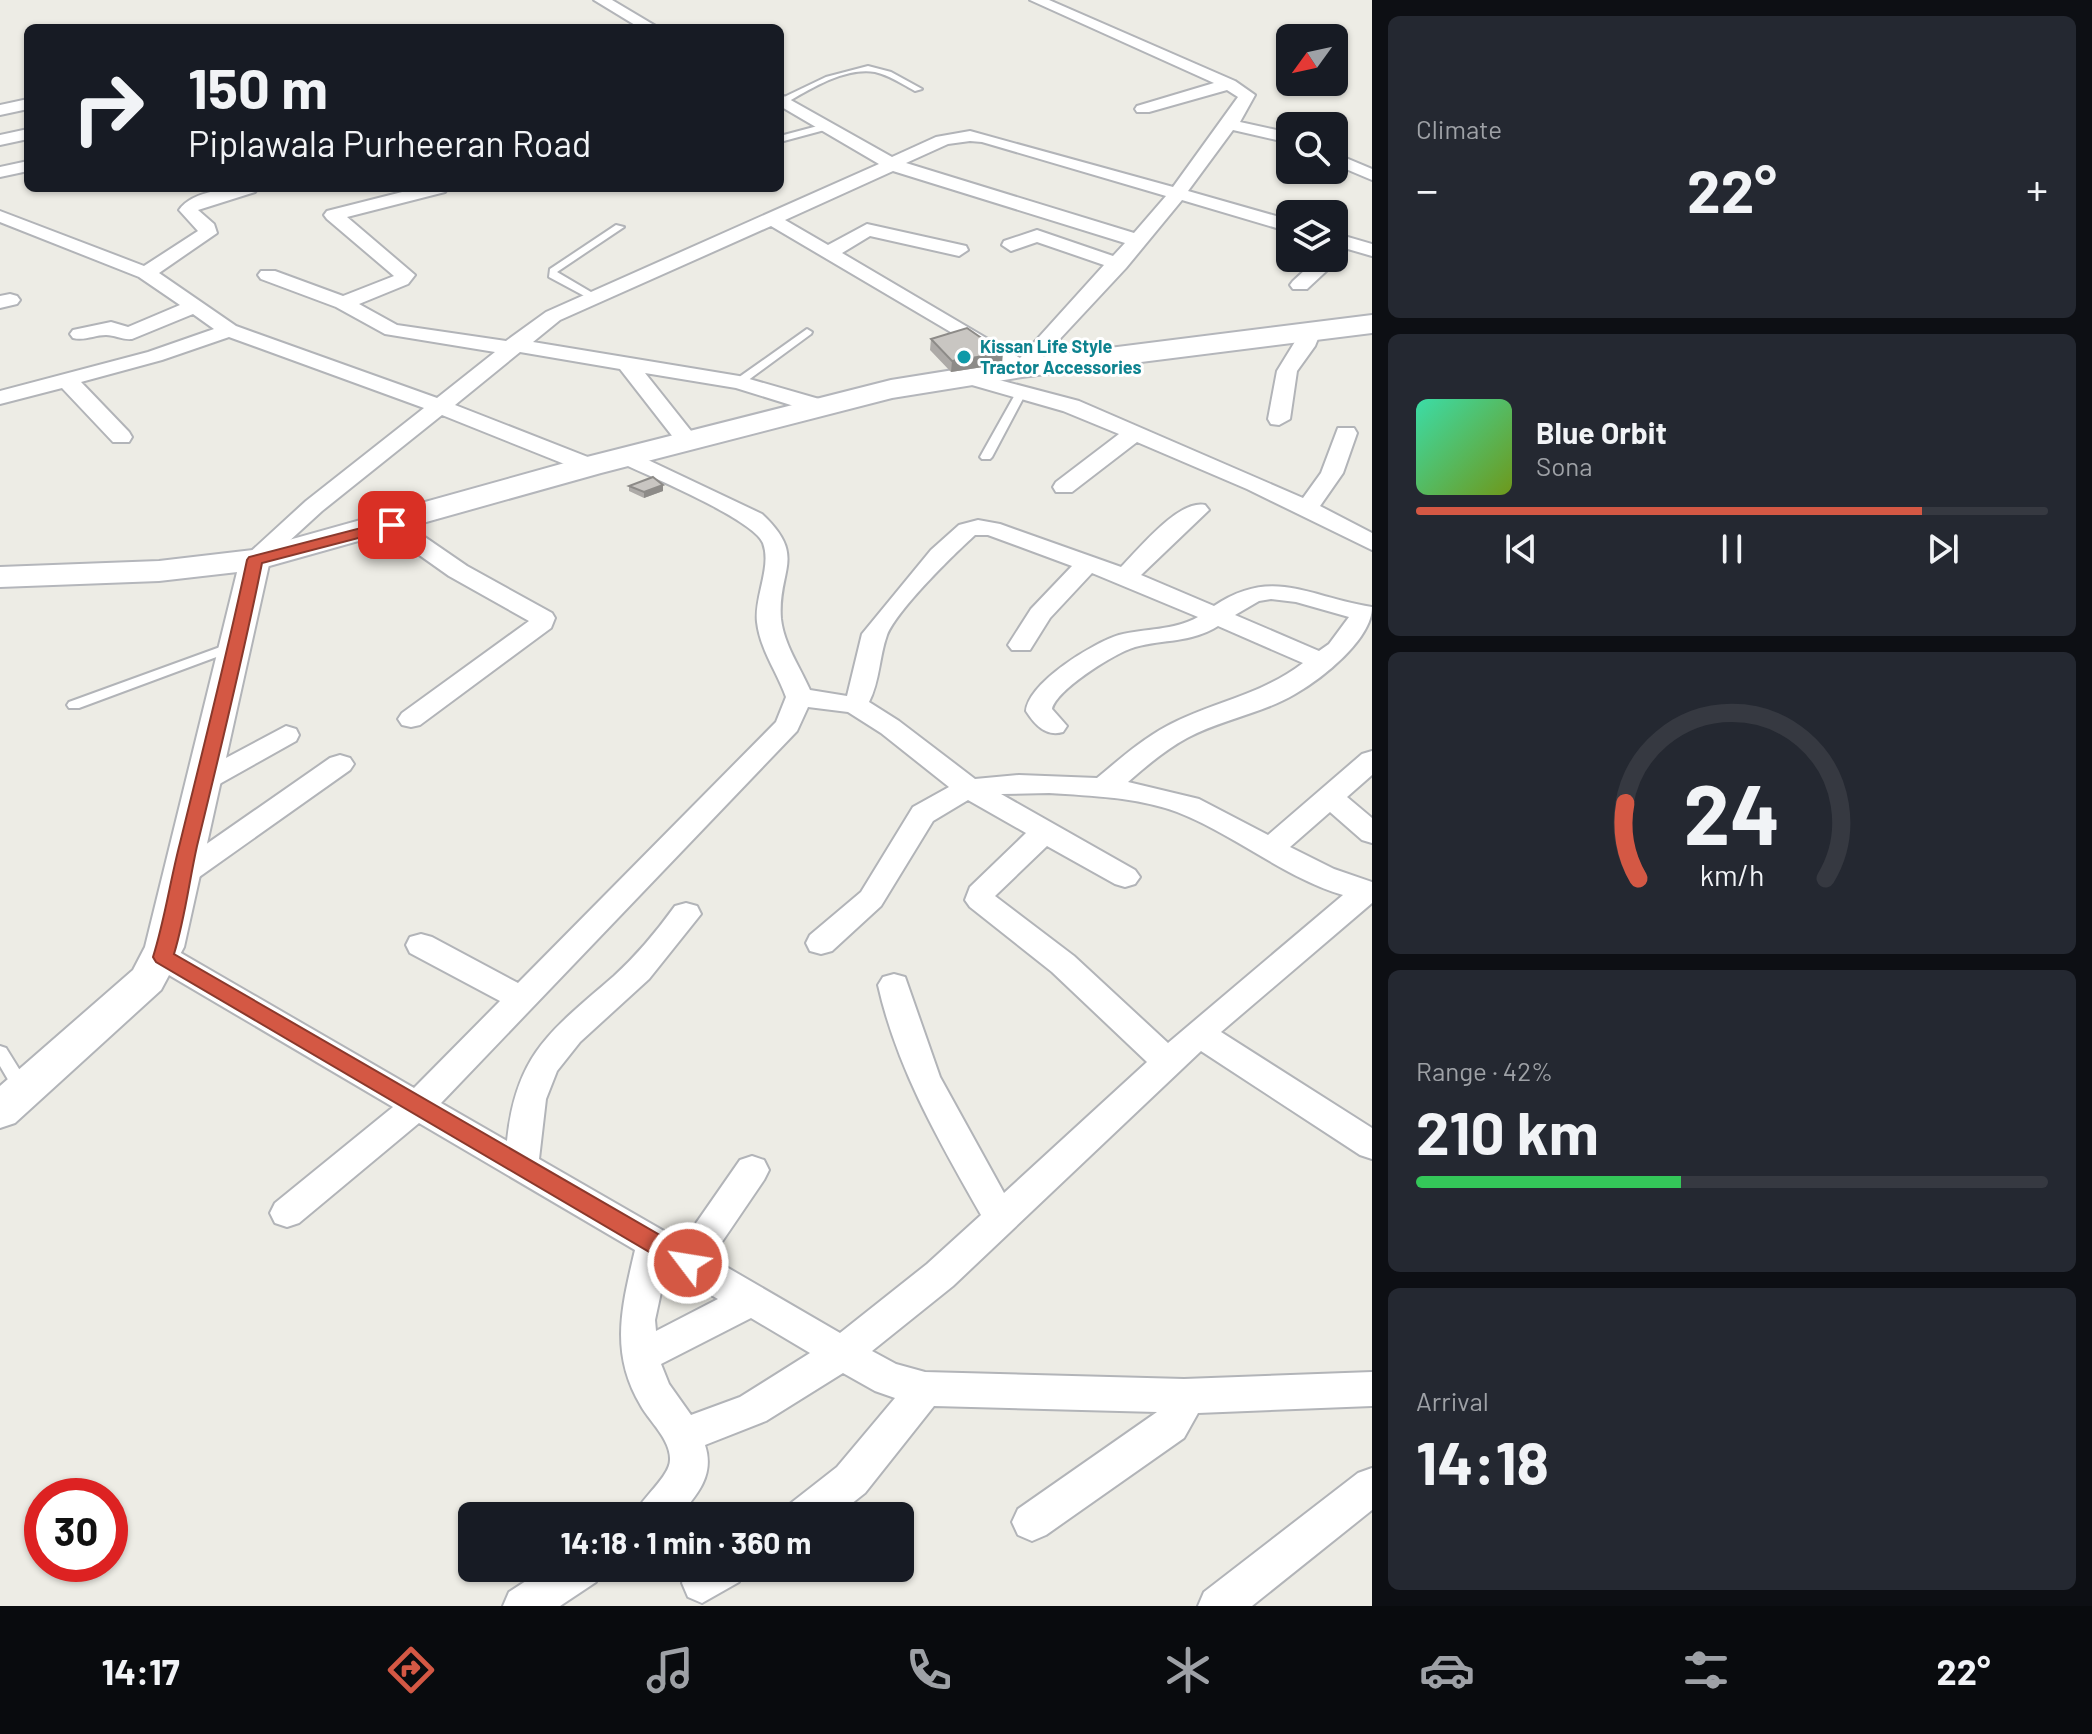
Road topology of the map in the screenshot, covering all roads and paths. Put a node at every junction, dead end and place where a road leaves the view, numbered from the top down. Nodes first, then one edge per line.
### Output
1 (601, 0) edge
2 (1037, 0) edge
3 (644, 24) edge
4 (1229, 84) junction
5 (918, 89) dead end
6 (784, 99) edge
7 (784, 101) edge
8 (24, 105) edge
9 (1143, 109) dead end
10 (0, 110) edge
11 (1228, 124) junction
12 (829, 126) junction
13 (24, 135) edge
14 (1276, 135) edge
15 (784, 138) edge
16 (0, 140) edge
17 (1348, 163) edge
18 (890, 164) junction
19 (24, 167) edge
20 (1368, 170) edge
21 (0, 172) edge
22 (236, 192) edge
23 (423, 192) edge
24 (1176, 193) junction
25 (0, 216) edge
26 (771, 219) junction
27 (1276, 222) edge
28 (619, 227) dead end
29 (1139, 241) junction
30 (1011, 245) dead end
31 (1348, 246) edge
32 (959, 250) dead end
33 (1372, 250) edge
34 (828, 253) junction
35 (1119, 264) junction
36 (1314, 272) edge
37 (146, 273) junction
38 (268, 275) dead end
39 (1300, 285) dead end
40 (593, 297) junction
41 (343, 303) junction
42 (193, 307) junction
43 (1372, 324) edge
44 (229, 330) junction
45 (1311, 331) junction
46 (807, 332) dead end
47 (80, 334) dead end
48 (512, 347) junction
49 (628, 365) junction
50 (67, 380) junction
51 (1022, 380) junction
52 (739, 382) junction
53 (0, 398) edge
54 (818, 406) junction
55 (442, 407) junction
56 (1279, 419) dead end
57 (1135, 433) junction
58 (1346, 433) dead end
59 (121, 437) dead end
60 (688, 441) junction
61 (627, 457) junction
62 (986, 457) dead end
63 (590, 466) junction
64 (1064, 487) dead end
65 (1307, 508) junction
66 (1197, 510) dead end
67 (392, 525) junction
68 (1372, 543) edge
69 (255, 560) junction
70 (1087, 564) junction
71 (0, 577) edge
72 (1125, 577) junction
73 (1368, 614) edge
74 (1218, 617) junction
75 (238, 645) junction
76 (1021, 645) dead end
77 (1322, 662) junction
78 (799, 697) junction
79 (74, 705) dead end
80 (855, 705) junction
81 (411, 719) dead end
82 (1054, 726) dead end
83 (286, 735) dead end
84 (1372, 760) edge
85 (340, 764) dead end
86 (204, 781) junction
87 (970, 789) junction
88 (1102, 789) junction
89 (1329, 797) junction
90 (1044, 832) junction
91 (1372, 833) edge
92 (1269, 850) junction
93 (182, 875) junction
94 (1125, 877) dead end
95 (1369, 892) edge
96 (686, 914) dead end
97 (821, 943) dead end
98 (421, 945) dead end
99 (163, 957) junction
100 (894, 985) dead end
101 (523, 1000) junction
102 (1198, 1033) junction
103 (0, 1052) edge
104 (1167, 1061) junction
105 (12, 1101) edge
106 (419, 1104) junction
107 (1372, 1145) edge
108 (521, 1165) junction
109 (752, 1170) dead end
110 (287, 1213) dead end
111 (1001, 1219) junction
112 (654, 1243) junction
113 (688, 1263) junction
114 (752, 1300) junction
115 (842, 1353) junction
116 (640, 1357) junction
117 (925, 1389) junction
118 (1372, 1389) edge
119 (1184, 1396) junction
120 (683, 1436) junction
121 (1372, 1486) edge
122 (665, 1502) edge
123 (823, 1502) edge
124 (1032, 1522) dead end
125 (561, 1582) edge
126 (524, 1606) edge
127 (1219, 1606) edge

1 - 3 street
2 - 4 street
4 - 9 street
4 - 11 street
5 - 6 lane
7 - 12 street
8 - 10 street
11 - 14 street
11 - 24 street
12 - 15 lane
12 - 18 street
13 - 16 street
17 - 20 street
18 - 24 street
18 - 26 street
18 - 29 street
19 - 21 street
22 - 37 street
23 - 41 street
24 - 27 street
24 - 29 street
25 - 37 street
26 - 34 street
26 - 40 street
28 - 40 lane
29 - 35 street
30 - 35 street
31 - 33 street
32 - 34 street
34 - 51 street
35 - 51 street
36 - 39 street
37 - 42 street
38 - 41 street
40 - 48 street
41 - 48 street
42 - 44 street
42 - 47 street
43 - 45 main road
44 - 50 street
44 - 55 street
45 - 51 main road
45 - 56 street
46 - 52 lane
48 - 49 street
48 - 55 street
49 - 52 street
49 - 60 street
50 - 53 street
50 - 59 street
51 - 54 main road
51 - 57 street
51 - 62 lane
52 - 54 street
54 - 60 main road
55 - 63 street
55 - 69 street
57 - 64 street
57 - 65 street
58 - 65 street
60 - 61 main road
61 - 63 main road
61 - 78 street
63 - 67 main road
65 - 68 street
66 - 72 street
67 - 69 main road
67 - 81 street
69 - 71 main road
69 - 75 street
70 - 72 street
70 - 76 street
70 - 80 street
72 - 74 street
73 - 74 street
73 - 77 street
74 - 77 street
74 - 82 street
75 - 79 lane
75 - 86 street
77 - 88 street
78 - 80 street
78 - 101 street
80 - 87 street
83 - 86 street
84 - 89 street
85 - 93 street
86 - 93 street
87 - 88 street
87 - 90 street
87 - 97 street
88 - 92 street
89 - 91 street
89 - 92 street
90 - 94 street
90 - 104 street
92 - 95 street
93 - 99 street
95 - 102 street
96 - 108 street
98 - 101 street
99 - 105 street
99 - 106 street
100 - 111 street
101 - 106 street
102 - 104 street
102 - 107 street
103 - 105 lane
104 - 111 street
106 - 108 street
106 - 110 street
108 - 112 street
109 - 113 street
111 - 115 street
112 - 113 street
112 - 116 street
113 - 114 street
114 - 115 street
114 - 116 street
115 - 117 street
115 - 120 street
116 - 120 street
117 - 119 street
117 - 123 street
118 - 119 street
119 - 124 street
120 - 122 street
121 - 127 street
125 - 126 street

